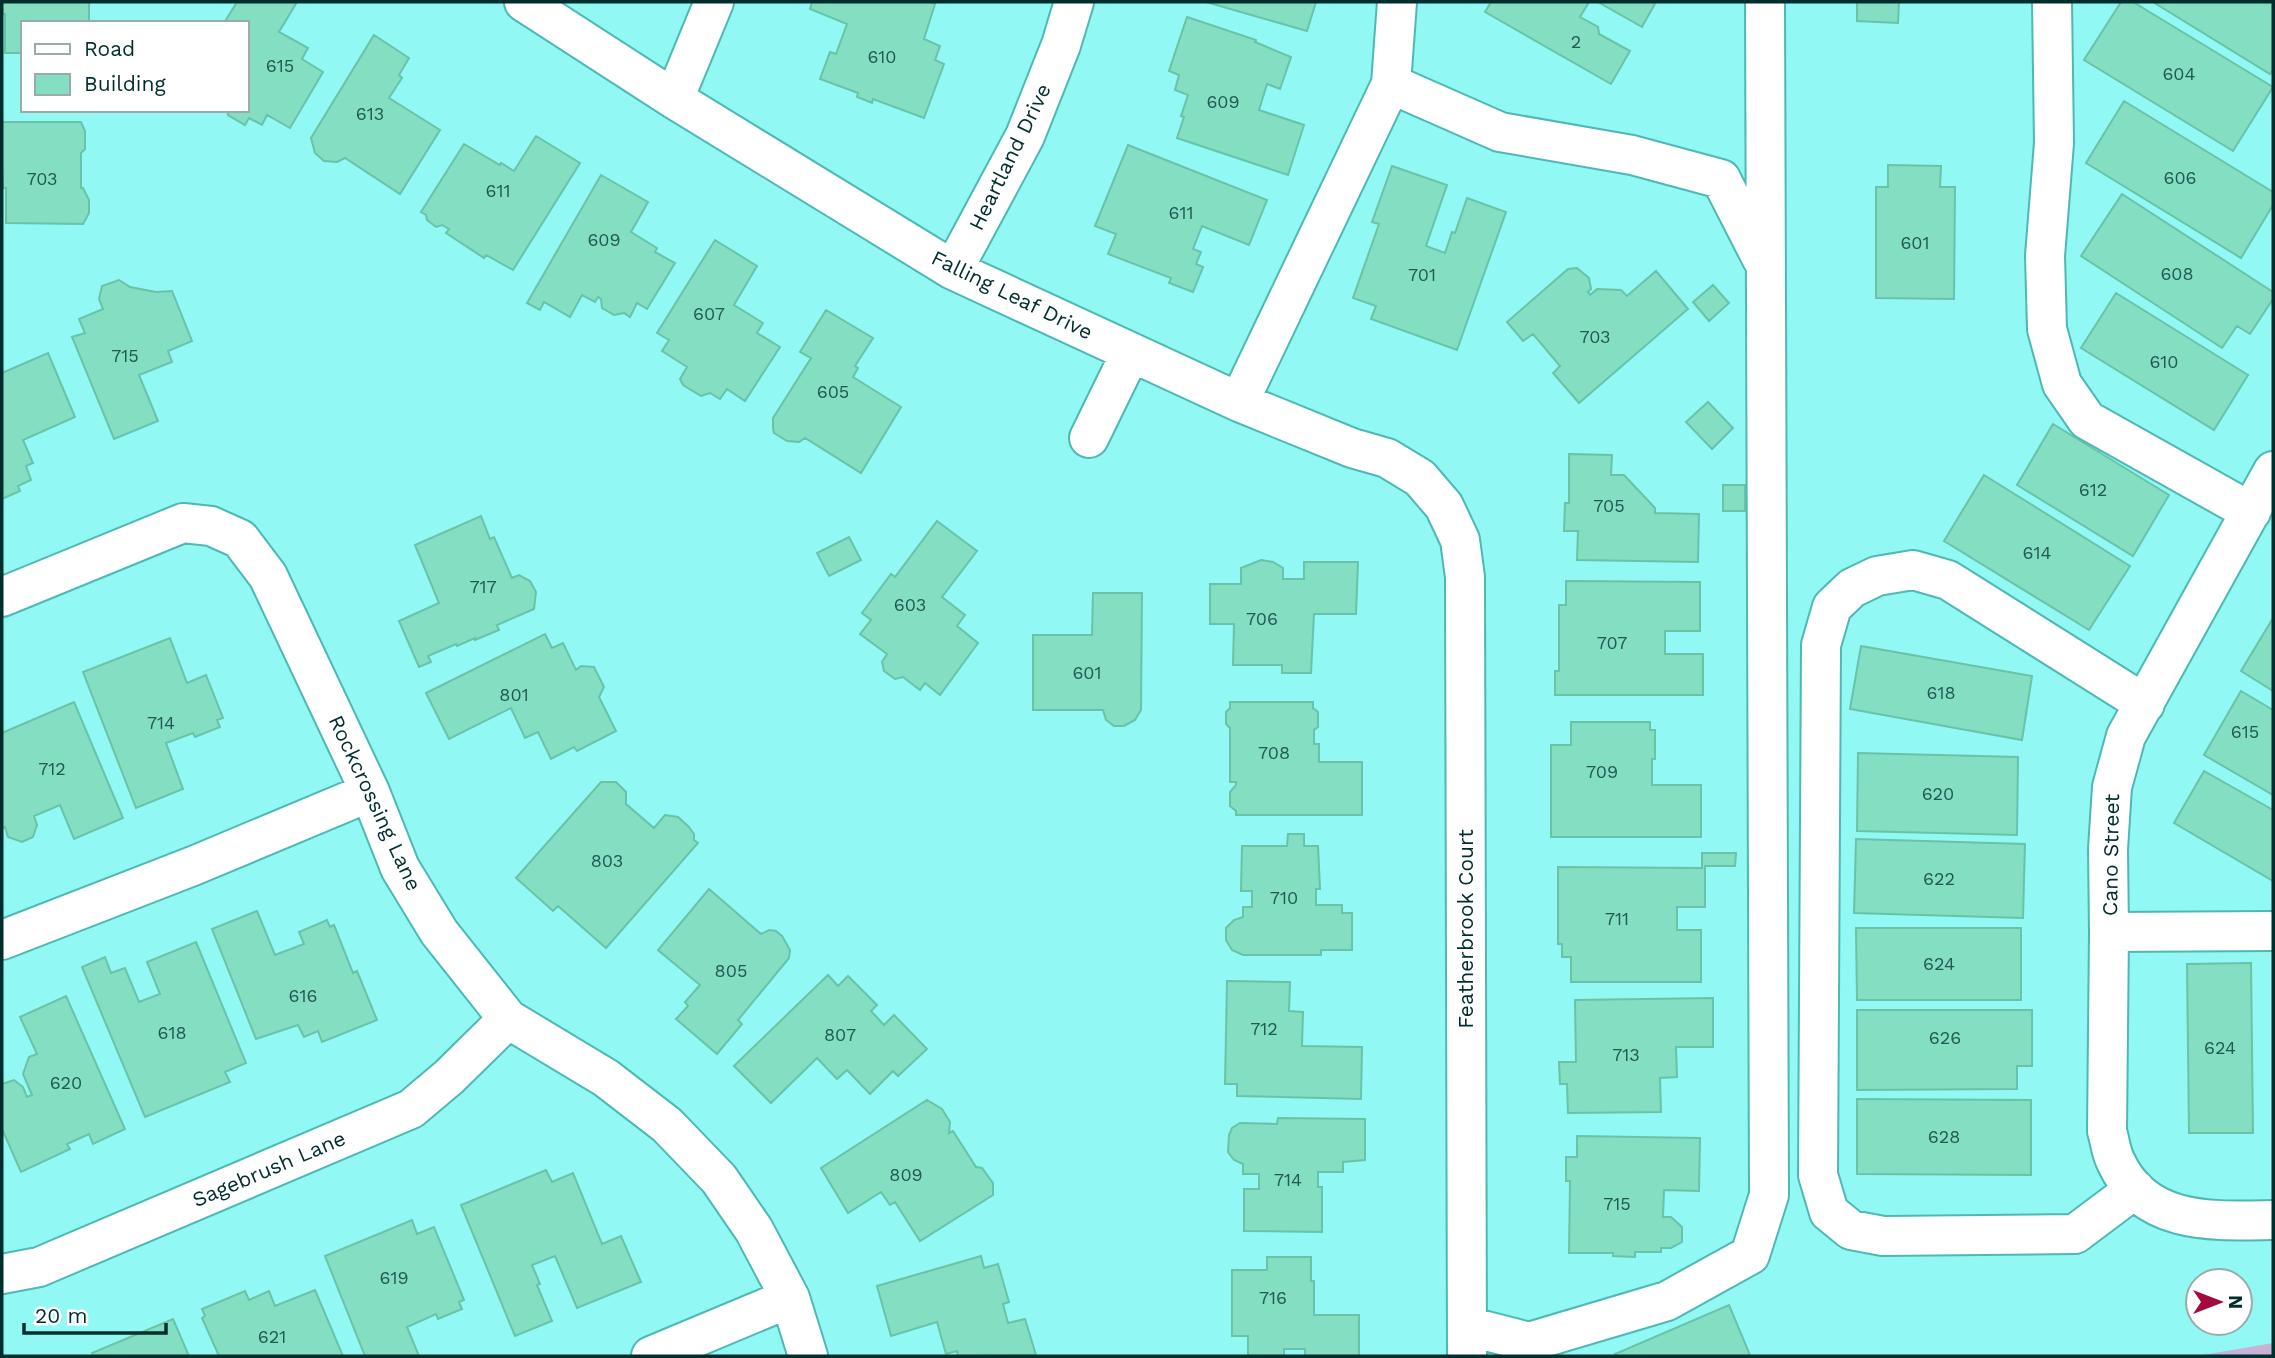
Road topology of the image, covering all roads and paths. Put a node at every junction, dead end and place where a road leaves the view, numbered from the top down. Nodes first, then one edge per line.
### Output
1 (524, 2) edge
2 (714, 2) edge
3 (1074, 2) edge
4 (1397, 2) edge
5 (1765, 2) edge
6 (2052, 2) edge
7 (1391, 84) junction
8 (674, 99) junction
9 (1766, 267) junction
10 (953, 270) junction
11 (1131, 352) junction
12 (1239, 402) junction
13 (1089, 438) dead end
14 (2273, 471) edge
15 (1444, 506) joint
16 (2251, 512) junction
17 (2, 597) edge
18 (2145, 704) junction
19 (370, 792) junction
20 (2273, 931) edge
21 (2109, 932) junction
22 (2, 940) edge
23 (508, 1019) junction
24 (2134, 1189) junction
25 (2273, 1220) edge
26 (2, 1275) edge
27 (790, 1298) junction
28 (1467, 1341) edge
29 (651, 1356) edge
30 (808, 1356) edge

1 - 8 street, Falling Leaf Drive
2 - 8 street
3 - 10 street, Heartland Drive
4 - 7 street
5 - 9 street
6 - 16 street
7 - 9 street
7 - 12 street
8 - 10 street, Falling Leaf Drive
9 - 28 street
10 - 11 street, Falling Leaf Drive
11 - 12 street, Falling Leaf Drive
11 - 13 street
12 - 15 street, Falling Leaf Drive
14 - 16 street, Cano Street
15 - 28 street, Featherbrook Court
16 - 18 street, Cano Street
17 - 19 street, Rockcrossing Lane
18 - 21 street, Cano Street
18 - 24 street
19 - 22 street
19 - 23 street, Rockcrossing Lane
20 - 21 street
21 - 24 street, Cano Street
23 - 26 street, Sagebrush Lane
23 - 27 street, Rockcrossing Lane
24 - 25 street
27 - 29 street
27 - 30 street, Rockcrossing Lane

